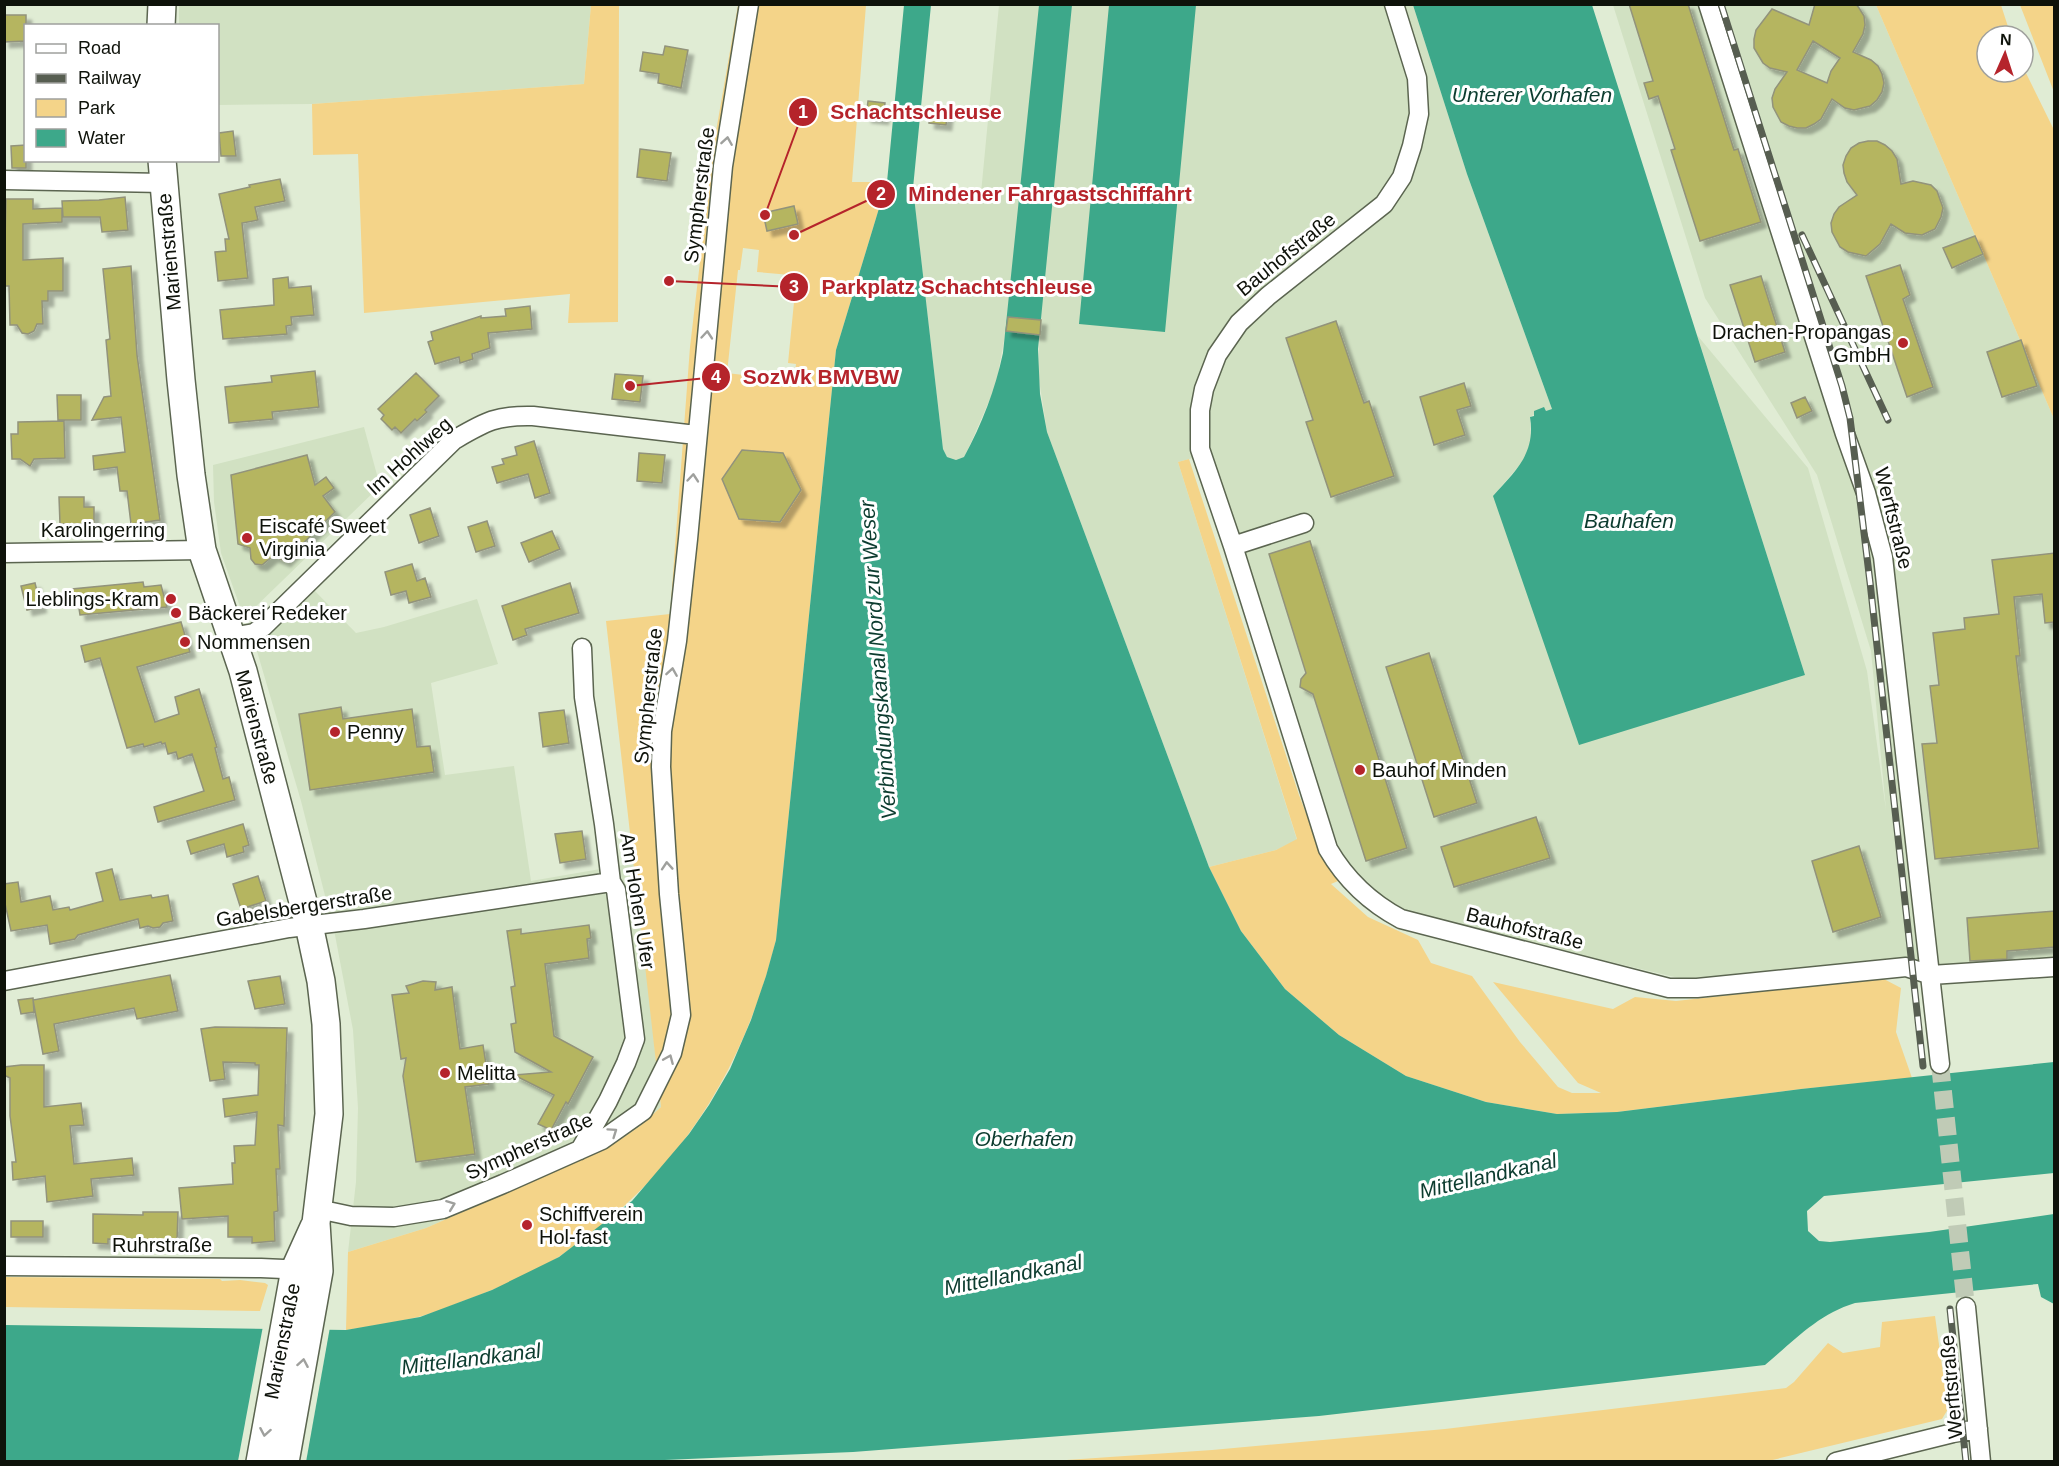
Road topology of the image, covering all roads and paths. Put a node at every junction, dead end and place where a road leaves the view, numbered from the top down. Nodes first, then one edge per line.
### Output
1 (162, 4) edge
2 (749, 4) edge
3 (1394, 4) edge
4 (1708, 4) edge
5 (161, 24) edge
6 (162, 172) edge
7 (4, 180) edge
8 (696, 435) junction
9 (1304, 523) dead end
10 (1233, 546) junction
11 (202, 550) junction
12 (4, 553) edge
13 (231, 637) junction
14 (582, 648) dead end
15 (611, 882) junction
16 (309, 925) junction
17 (2055, 968) edge
18 (1931, 975) junction
19 (4, 981) edge
20 (1940, 1064) tunnel mouth
21 (580, 1150) junction
22 (317, 1216) junction
23 (4, 1266) edge
24 (307, 1270) junction
25 (1966, 1307) tunnel mouth
26 (299, 1313) junction
27 (1978, 1429) junction
28 (260, 1461) edge
29 (285, 1461) edge
30 (1836, 1461) edge
31 (1981, 1461) edge

1 - 5 main road
8 -> 2 street, Sympherstraße
3 - 10 street, Bauhofstraße
4 - 18 street, Werftstraße
6 - 7 street
6 - 11 main road, Marienstraße
8 - 13 street, Im Hohlweg
21 -> 8 street, Sympherstraße
9 - 10 street
10 - 18 street, Bauhofstraße
11 - 12 street, Karolingerring
11 - 13 main road, Marienstraße
13 - 16 main road, Marienstraße
14 - 15 street, Am Hohen Ufer
15 - 16 street, Gabelsbergerstraße
15 - 21 street, Am Hohen Ufer
16 - 19 street, Gabelsbergerstraße
16 - 22 main road, Marienstraße
17 - 18 street, Bauhofstraße
18 - 20 street, Werftstraße
22 -> 21 street, Sympherstraße
22 - 24 main road, Marienstraße
23 - 24 street, Ruhrstraße
24 - 26 main road, Marienstraße
25 - 27 street, Werftstraße
26 -> 28 main road, Marienstraße
29 -> 26 main road, Marienstraße
27 - 30 street
27 - 31 street, Werftstraße

